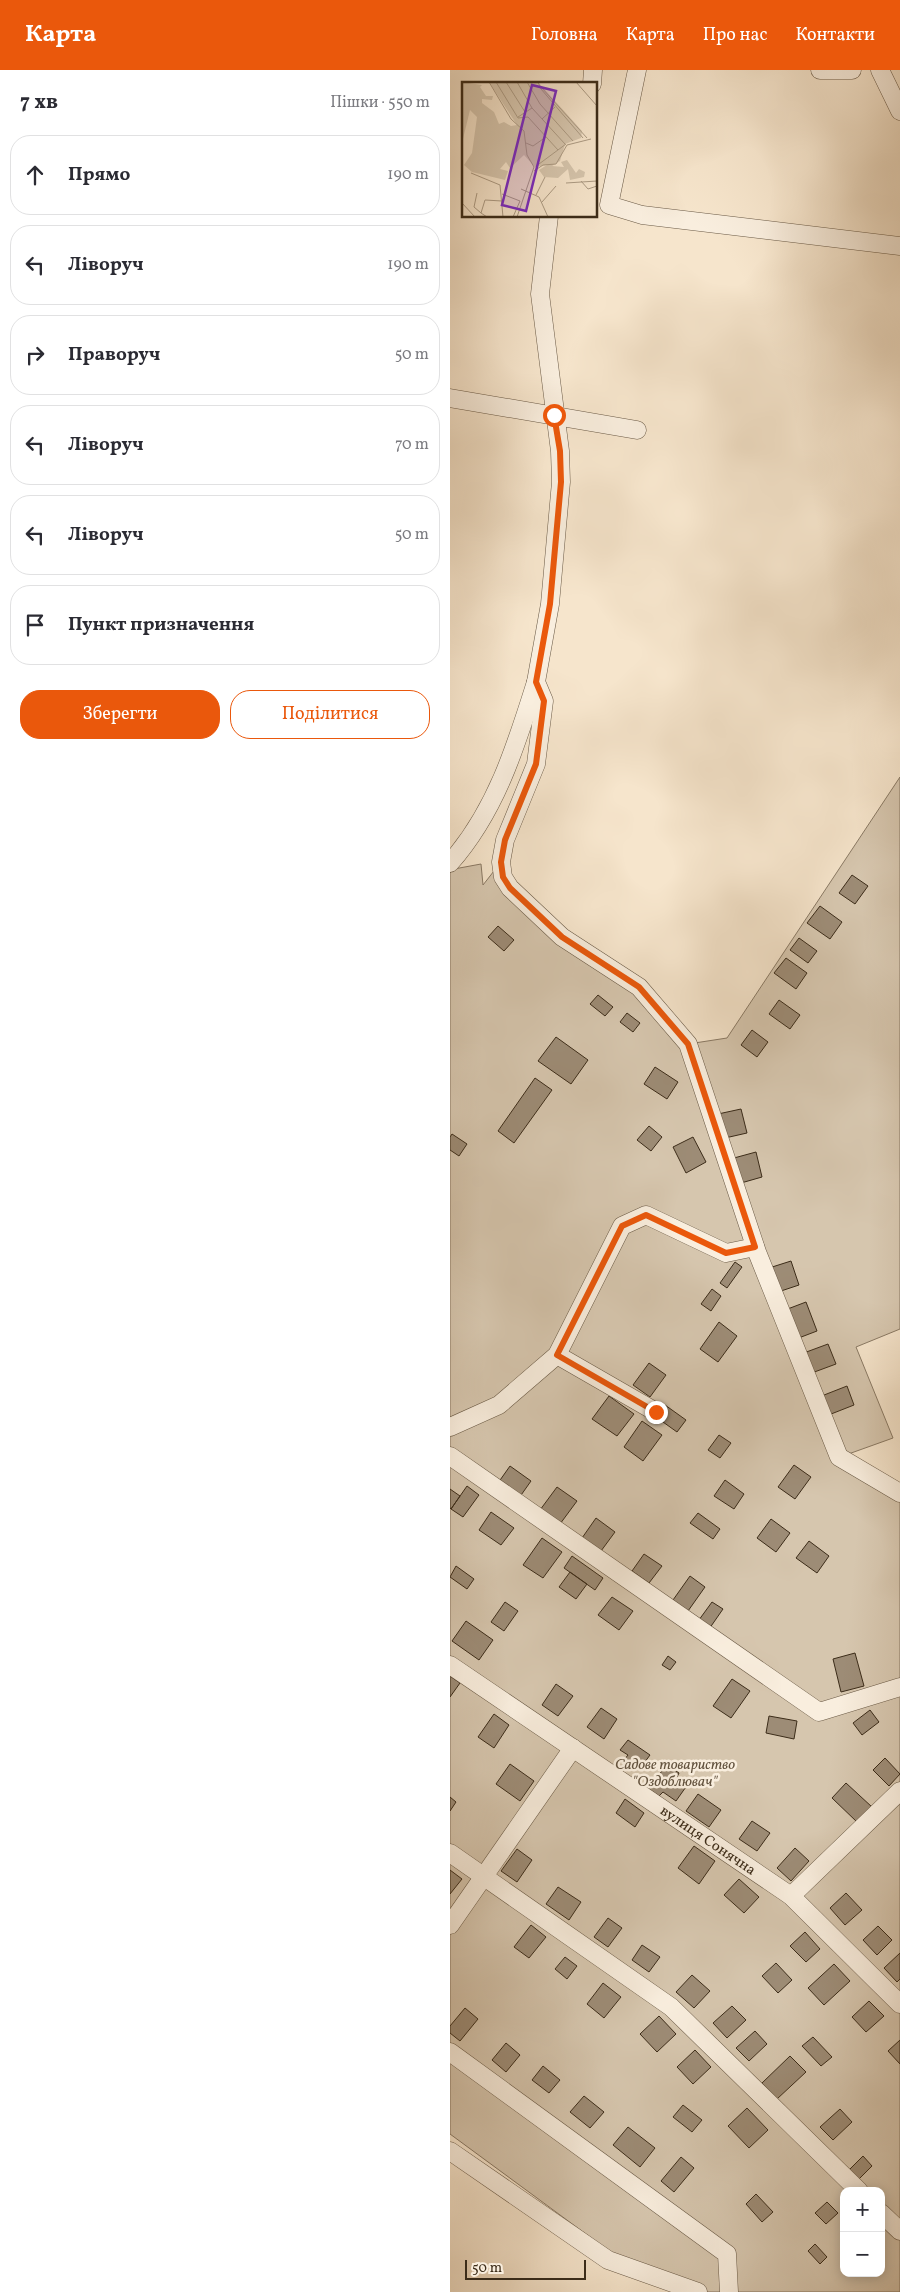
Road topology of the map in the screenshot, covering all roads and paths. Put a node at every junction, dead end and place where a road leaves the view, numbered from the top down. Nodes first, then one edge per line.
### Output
1 (637, 70) edge
2 (820, 70) edge
3 (852, 70) edge
4 (880, 70) edge
5 (900, 111) edge
6 (550, 218) edge
7 (900, 246) edge
8 (450, 398) edge
9 (554, 415) junction
10 (637, 430) dead end
11 (536, 682) junction
12 (450, 863) edge
13 (755, 1247) junction
14 (557, 1355) junction
15 (656, 1412) dead end
16 (450, 1428) edge
17 (450, 1456) edge
18 (900, 1493) edge
19 (450, 1665) edge
20 (900, 1687) edge
21 (572, 1748) junction
22 (900, 1791) edge
23 (450, 1853) edge
24 (483, 1876) junction
25 (791, 1896) junction
26 (450, 1925) edge
27 (900, 2004) edge
28 (450, 2052) edge
29 (450, 2151) edge
30 (855, 2187) edge
31 (885, 2217) edge
32 (900, 2231) edge
33 (698, 2292) edge
34 (729, 2292) edge

1 - 7 street
2 - 3 street
4 - 5 street
6 - 9 street
8 - 9 street
9 - 10 street
9 - 11 street
11 - 12 street
11 - 13 street
13 - 14 street
13 - 18 street
14 - 15 street
14 - 16 street
17 - 20 street
19 - 21 street, вулиця Сонячна
21 - 24 street
21 - 25 street, вулиця Сонячна
22 - 25 street
23 - 24 street
24 - 26 street
24 - 30 street
25 - 27 street, вулиця Сонячна
28 - 34 street
29 - 33 street
31 - 32 street

